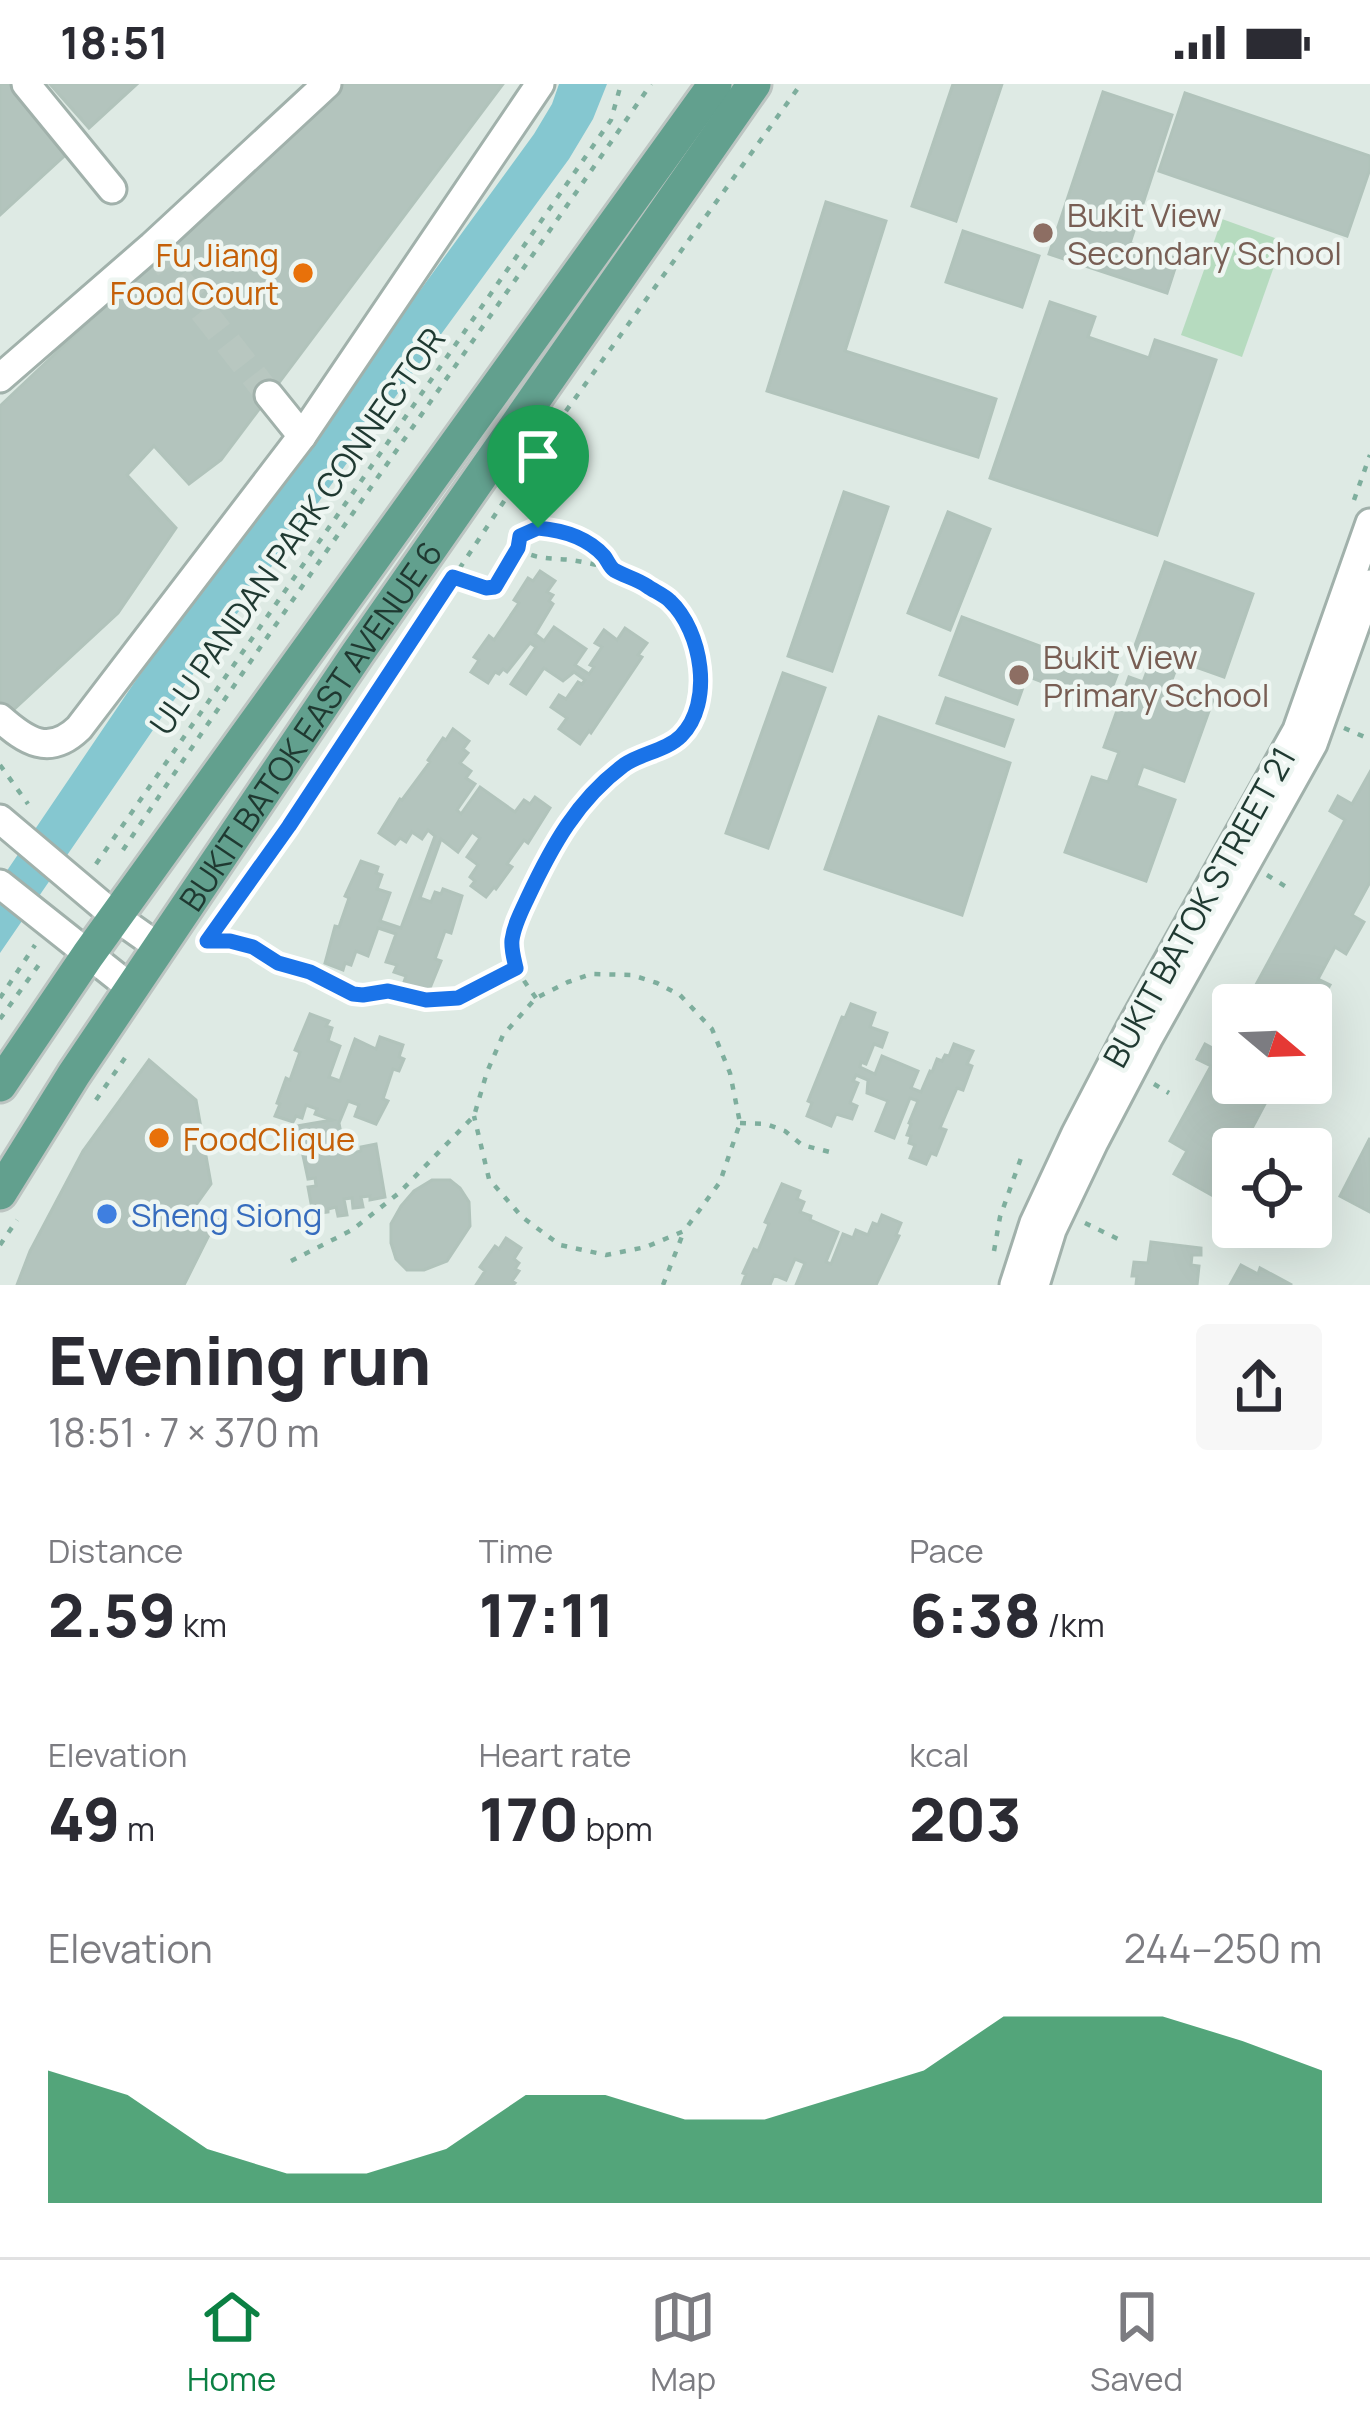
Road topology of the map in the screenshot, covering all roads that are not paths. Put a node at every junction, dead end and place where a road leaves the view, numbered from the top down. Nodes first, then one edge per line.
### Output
1 (26, 84) edge
2 (327, 84) edge
3 (540, 84) edge
4 (715, 84) edge
5 (754, 84) edge
6 (112, 189) dead end
7 (0, 378) edge
8 (269, 395) tunnel mouth
9 (302, 436) junction
10 (1362, 513) edge
11 (1370, 584) edge
12 (0, 718) edge
13 (16, 823) edge
14 (0, 884) edge
15 (116, 916) junction
16 (160, 948) junction
17 (88, 955) junction
18 (131, 988) junction
19 (0, 1085) edge
20 (0, 1193) edge
21 (1014, 1285) edge
22 (1035, 1285) edge

1 - 6 street
2 - 7 street
3 - 9 street
4 - 15 main road, BUKIT BATOK EAST AVENUE 6
5 - 16 main road, BUKIT BATOK EAST AVENUE 6
8 - 9 street
9 - 12 street
10 - 21 street, BUKIT BATOK STREET 21
11 - 22 street, BUKIT BATOK STREET 21
13 - 15 street
14 - 17 street
15 - 16 street
15 - 17 main road, BUKIT BATOK EAST AVENUE 6
16 - 18 main road, BUKIT BATOK EAST AVENUE 6
17 - 18 street
17 - 19 main road, BUKIT BATOK EAST AVENUE 6
18 - 20 main road, BUKIT BATOK EAST AVENUE 6

